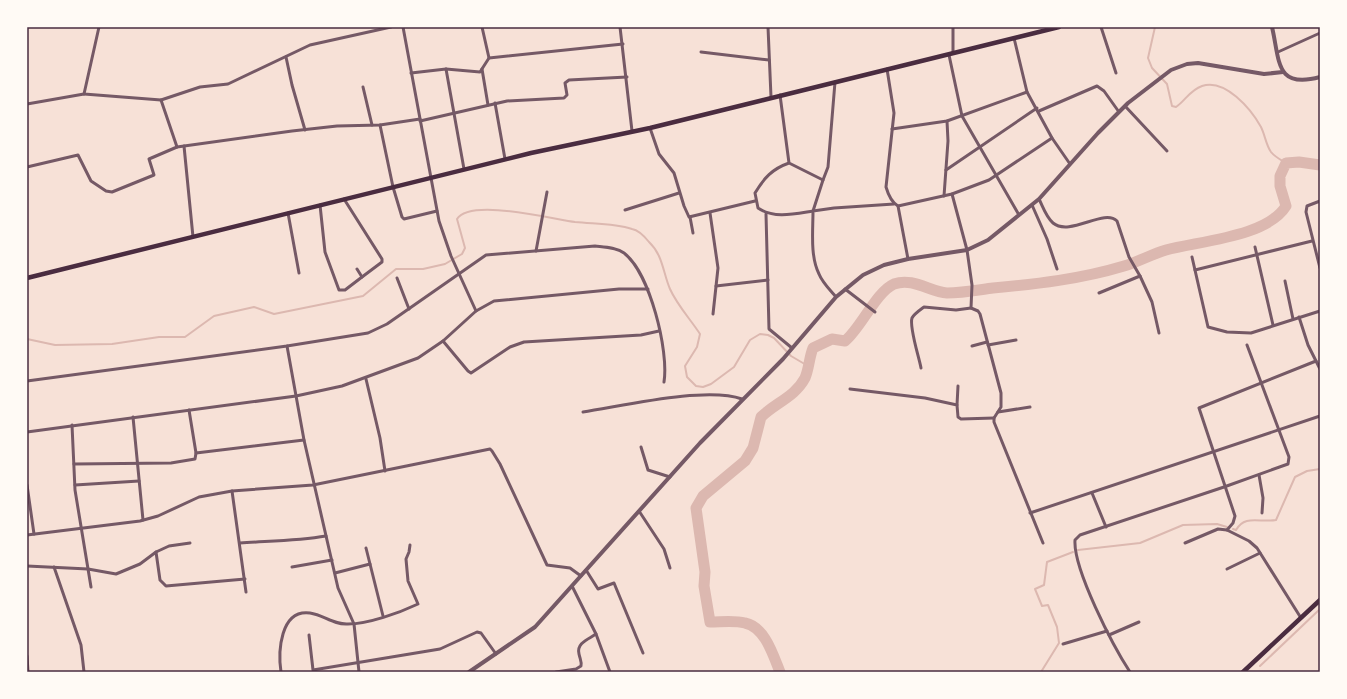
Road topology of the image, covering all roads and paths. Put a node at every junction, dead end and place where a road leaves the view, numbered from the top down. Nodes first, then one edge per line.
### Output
1 (99, 27) edge
2 (390, 27) edge
3 (403, 27) edge
4 (482, 27) edge
5 (620, 27) edge
6 (768, 27) edge
7 (953, 27) edge
8 (1059, 27) edge
9 (1100, 27) edge
10 (1272, 27) edge
11 (1053, 28) edge
12 (1320, 33) edge
13 (1014, 38) junction
14 (623, 44) junction
15 (701, 52) dead end
16 (1278, 52) junction
17 (951, 54) junction
18 (286, 57) junction
19 (489, 58) junction
20 (769, 60) junction
21 (446, 69) junction
22 (482, 69) junction
23 (887, 69) junction
24 (1116, 72) dead end
25 (1283, 72) junction
26 (411, 73) junction
27 (626, 77) junction
28 (1320, 77) edge
29 (835, 82) junction
30 (363, 87) dead end
31 (1027, 92) junction
32 (84, 94) junction
33 (780, 95) junction
34 (771, 97) junction
35 (161, 100) junction
36 (495, 103) junction
37 (27, 104) edge
38 (488, 105) junction
39 (1125, 106) junction
40 (1038, 109) junction
41 (454, 112) junction
42 (1119, 112) junction
43 (962, 116) junction
44 (420, 120) junction
45 (947, 121) junction
46 (372, 125) junction
47 (380, 125) junction
48 (650, 128) junction
49 (892, 129) junction
50 (305, 130) junction
51 (632, 131) junction
52 (1052, 138) junction
53 (184, 146) junction
54 (980, 146) junction
55 (178, 147) junction
56 (1167, 151) dead end
57 (505, 159) junction
58 (789, 163) junction
59 (1070, 164) junction
60 (27, 167) edge
61 (464, 169) junction
62 (946, 170) junction
63 (997, 175) junction
64 (430, 178) junction
65 (823, 180) junction
66 (393, 187) junction
67 (547, 192) dead end
68 (679, 193) junction
69 (952, 194) junction
70 (944, 196) junction
71 (344, 199) junction
72 (1039, 199) junction
73 (755, 201) junction
74 (1320, 201) edge
75 (894, 204) junction
76 (320, 205) junction
77 (1032, 205) junction
78 (898, 206) junction
79 (625, 210) dead end
80 (437, 211) junction
81 (813, 211) junction
82 (288, 213) junction
83 (710, 213) junction
84 (766, 214) junction
85 (1019, 215) junction
86 (690, 217) junction
87 (693, 233) dead end
88 (193, 237) junction
89 (1312, 241) junction
90 (1255, 247) dead end
91 (966, 250) junction
92 (536, 251) junction
93 (1257, 255) junction
94 (1192, 257) dead end
95 (908, 259) junction
96 (1320, 268) edge
97 (357, 269) dead end
98 (1057, 269) dead end
99 (1195, 270) junction
100 (299, 273) dead end
101 (460, 275) junction
102 (1140, 276) junction
103 (362, 277) junction
104 (27, 278) edge
105 (397, 278) dead end
106 (768, 280) junction
107 (1285, 280) dead end
108 (716, 286) junction
109 (648, 289) junction
110 (845, 289) junction
111 (1099, 293) dead end
112 (836, 297) junction
113 (971, 308) junction
114 (409, 309) junction
115 (476, 311) junction
116 (1320, 311) edge
117 (874, 312) dead end
118 (713, 314) dead end
119 (1299, 317) junction
120 (1293, 319) junction
121 (1273, 325) junction
122 (659, 331) junction
123 (1159, 333) dead end
124 (443, 340) junction
125 (1016, 340) dead end
126 (987, 343) junction
127 (1247, 345) dead end
128 (287, 346) junction
129 (972, 346) dead end
130 (791, 350) junction
131 (1316, 361) junction
132 (921, 368) dead end
133 (1320, 369) edge
134 (366, 379) junction
135 (27, 381) edge
136 (664, 382) dead end
137 (1262, 383) junction
138 (958, 386) dead end
139 (850, 389) dead end
140 (296, 396) junction
141 (742, 399) junction
142 (957, 405) junction
143 (1030, 407) dead end
144 (189, 410) junction
145 (584, 412) dead end
146 (998, 412) junction
147 (1320, 416) edge
148 (133, 417) junction
149 (994, 418) junction
150 (72, 425) junction
151 (1279, 430) junction
152 (27, 432) edge
153 (304, 440) junction
154 (641, 447) dead end
155 (196, 453) junction
156 (1213, 453) junction
157 (137, 463) junction
158 (74, 464) junction
159 (385, 471) junction
160 (1259, 475) junction
161 (670, 477) junction
162 (139, 481) junction
163 (27, 485) edge
164 (75, 485) junction
165 (313, 485) junction
166 (1224, 487) junction
167 (232, 491) junction
168 (1092, 493) junction
169 (639, 511) junction
170 (1030, 513) junction
171 (1262, 513) dead end
172 (143, 520) junction
173 (82, 527) junction
174 (1106, 527) junction
175 (1227, 530) junction
176 (34, 534) junction
177 (27, 535) edge
178 (326, 536) junction
179 (190, 543) dead end
180 (1043, 543) dead end
181 (1185, 543) dead end
182 (240, 544) junction
183 (410, 545) dead end
184 (366, 548) dead end
185 (156, 552) junction
186 (1260, 553) junction
187 (332, 560) junction
188 (370, 564) junction
189 (27, 566) edge
190 (54, 567) junction
191 (292, 567) dead end
192 (670, 568) dead end
193 (88, 569) junction
194 (1227, 569) dead end
195 (586, 570) junction
196 (334, 572) junction
197 (581, 576) junction
198 (245, 579) junction
199 (572, 586) junction
200 (91, 587) dead end
201 (246, 592) dead end
202 (1320, 600) edge
203 (383, 616) junction
204 (1301, 618) junction
205 (1139, 622) dead end
206 (354, 624) junction
207 (1107, 631) junction
208 (596, 634) junction
209 (309, 635) dead end
210 (1109, 635) junction
211 (1063, 644) dead end
212 (496, 654) junction
213 (643, 654) dead end
214 (27, 656) edge
215 (359, 662) junction
216 (28, 672) edge
217 (84, 672) edge
218 (281, 672) edge
219 (359, 672) edge
220 (468, 672) edge
221 (556, 672) edge
222 (610, 672) edge
223 (1130, 672) edge
224 (1243, 672) edge

1 - 32 street
2 - 18 street
3 - 26 street
4 - 19 street
5 - 14 street
6 - 20 street
7 - 17 street
8 - 11 main road
9 - 24 street
10 - 16 street
11 - 13 main road
12 - 16 street
13 - 17 main road
13 - 31 street
14 - 19 street
14 - 27 street
15 - 20 street
16 - 25 street
17 - 23 main road
17 - 43 street
18 - 35 street
18 - 50 street
19 - 22 street
20 - 34 street
21 - 22 street
21 - 26 street
21 - 41 street
22 - 38 street
23 - 29 main road
23 - 49 street
25 - 28 street
25 - 39 street
26 - 44 street
27 - 36 street
27 - 51 street
29 - 33 main road
29 - 65 street
30 - 46 street
31 - 40 street
31 - 43 street
32 - 35 street
32 - 37 street
33 - 34 main road
33 - 58 street
34 - 48 main road
35 - 55 street
36 - 38 street
36 - 57 street
38 - 41 street
39 - 42 street
39 - 56 street
40 - 42 street
40 - 52 street
40 - 54 street
41 - 44 street
41 - 61 street
42 - 59 street
43 - 45 street
43 - 54 street
44 - 47 street
44 - 64 street
45 - 49 street
45 - 62 street
46 - 47 street
46 - 50 street
47 - 66 street
48 - 51 main road
48 - 68 street
49 - 75 street
50 - 53 street
51 - 57 main road
52 - 59 street
52 - 63 street
53 - 55 street
53 - 88 street
54 - 62 street
54 - 63 street
55 - 60 street
57 - 61 main road
58 - 65 street
58 - 73 street
59 - 72 street
61 - 64 main road
62 - 70 street
63 - 69 street
63 - 85 street
64 - 66 main road
64 - 80 street
65 - 81 street
66 - 71 main road
66 - 80 street
67 - 92 street
68 - 79 street
68 - 86 street
69 - 70 street
69 - 91 street
70 - 78 street
71 - 76 main road
71 - 103 street
72 - 77 street
72 - 102 street
73 - 83 street
73 - 84 street
74 - 89 street
75 - 78 street
75 - 81 street
76 - 82 main road
76 - 103 street
77 - 85 street
77 - 98 street
78 - 95 street
80 - 101 street
81 - 84 street
81 - 112 street
82 - 88 main road
82 - 100 street
83 - 86 street
83 - 108 street
84 - 106 street
85 - 91 street
86 - 87 street
88 - 104 main road
89 - 93 street
89 - 96 street
90 - 93 street
91 - 95 street
91 - 113 street
92 - 101 street
92 - 109 street
93 - 99 street
93 - 121 street
94 - 99 street
95 - 110 street
97 - 103 street
99 - 121 street
101 - 114 street
101 - 115 street
102 - 111 street
102 - 123 street
105 - 114 street
106 - 108 street
106 - 130 street
107 - 120 street
108 - 118 street
109 - 115 street
109 - 122 street
110 - 112 street
110 - 117 street
112 - 130 street
113 - 126 street
113 - 132 street
114 - 128 street
115 - 124 street
116 - 119 street
119 - 120 street
119 - 131 street
120 - 121 street
122 - 124 street
122 - 136 street
124 - 134 street
125 - 126 street
126 - 129 street
126 - 146 street
127 - 137 street
128 - 135 street
128 - 140 street
130 - 141 street
131 - 133 street
131 - 137 street
134 - 140 street
134 - 159 street
137 - 151 street
137 - 156 street
138 - 142 street
139 - 142 street
140 - 144 street
140 - 153 street
141 - 145 street
141 - 161 street
142 - 149 street
143 - 146 street
144 - 148 street
144 - 155 street
146 - 149 street
147 - 151 street
148 - 150 street
148 - 157 street
149 - 170 street
150 - 152 street
150 - 158 street
151 - 156 street
151 - 160 street
153 - 155 street
153 - 165 street
154 - 161 street
155 - 157 street
156 - 166 street
156 - 168 street
157 - 158 street
157 - 162 street
158 - 164 street
159 - 165 street
159 - 197 street
160 - 166 street
160 - 171 street
161 - 169 street
162 - 164 street
162 - 172 street
163 - 176 street
164 - 173 street
165 - 167 street
165 - 178 street
166 - 174 street
166 - 175 street
167 - 172 street
167 - 182 street
168 - 170 street
168 - 174 street
169 - 192 street
169 - 195 street
170 - 180 street
172 - 173 street
173 - 176 street
173 - 193 street
174 - 207 street
175 - 181 street
175 - 186 street
176 - 177 street
178 - 182 street
178 - 187 street
179 - 185 street
182 - 198 street
183 - 203 street
184 - 188 street
185 - 193 street
185 - 198 street
186 - 194 street
186 - 204 street
187 - 191 street
187 - 196 street
188 - 196 street
188 - 203 street
189 - 190 street
190 - 193 street
190 - 217 street
193 - 200 street
195 - 197 street
195 - 213 street
196 - 206 street
197 - 199 street
198 - 201 street
199 - 208 street
199 - 212 street
202 - 204 main road
203 - 206 street
204 - 224 main road
205 - 210 street
206 - 215 street
206 - 218 street
207 - 210 street
207 - 211 street
208 - 221 street
208 - 222 street
209 - 215 street
210 - 223 street
212 - 215 street
212 - 220 street
214 - 216 street
215 - 219 street

